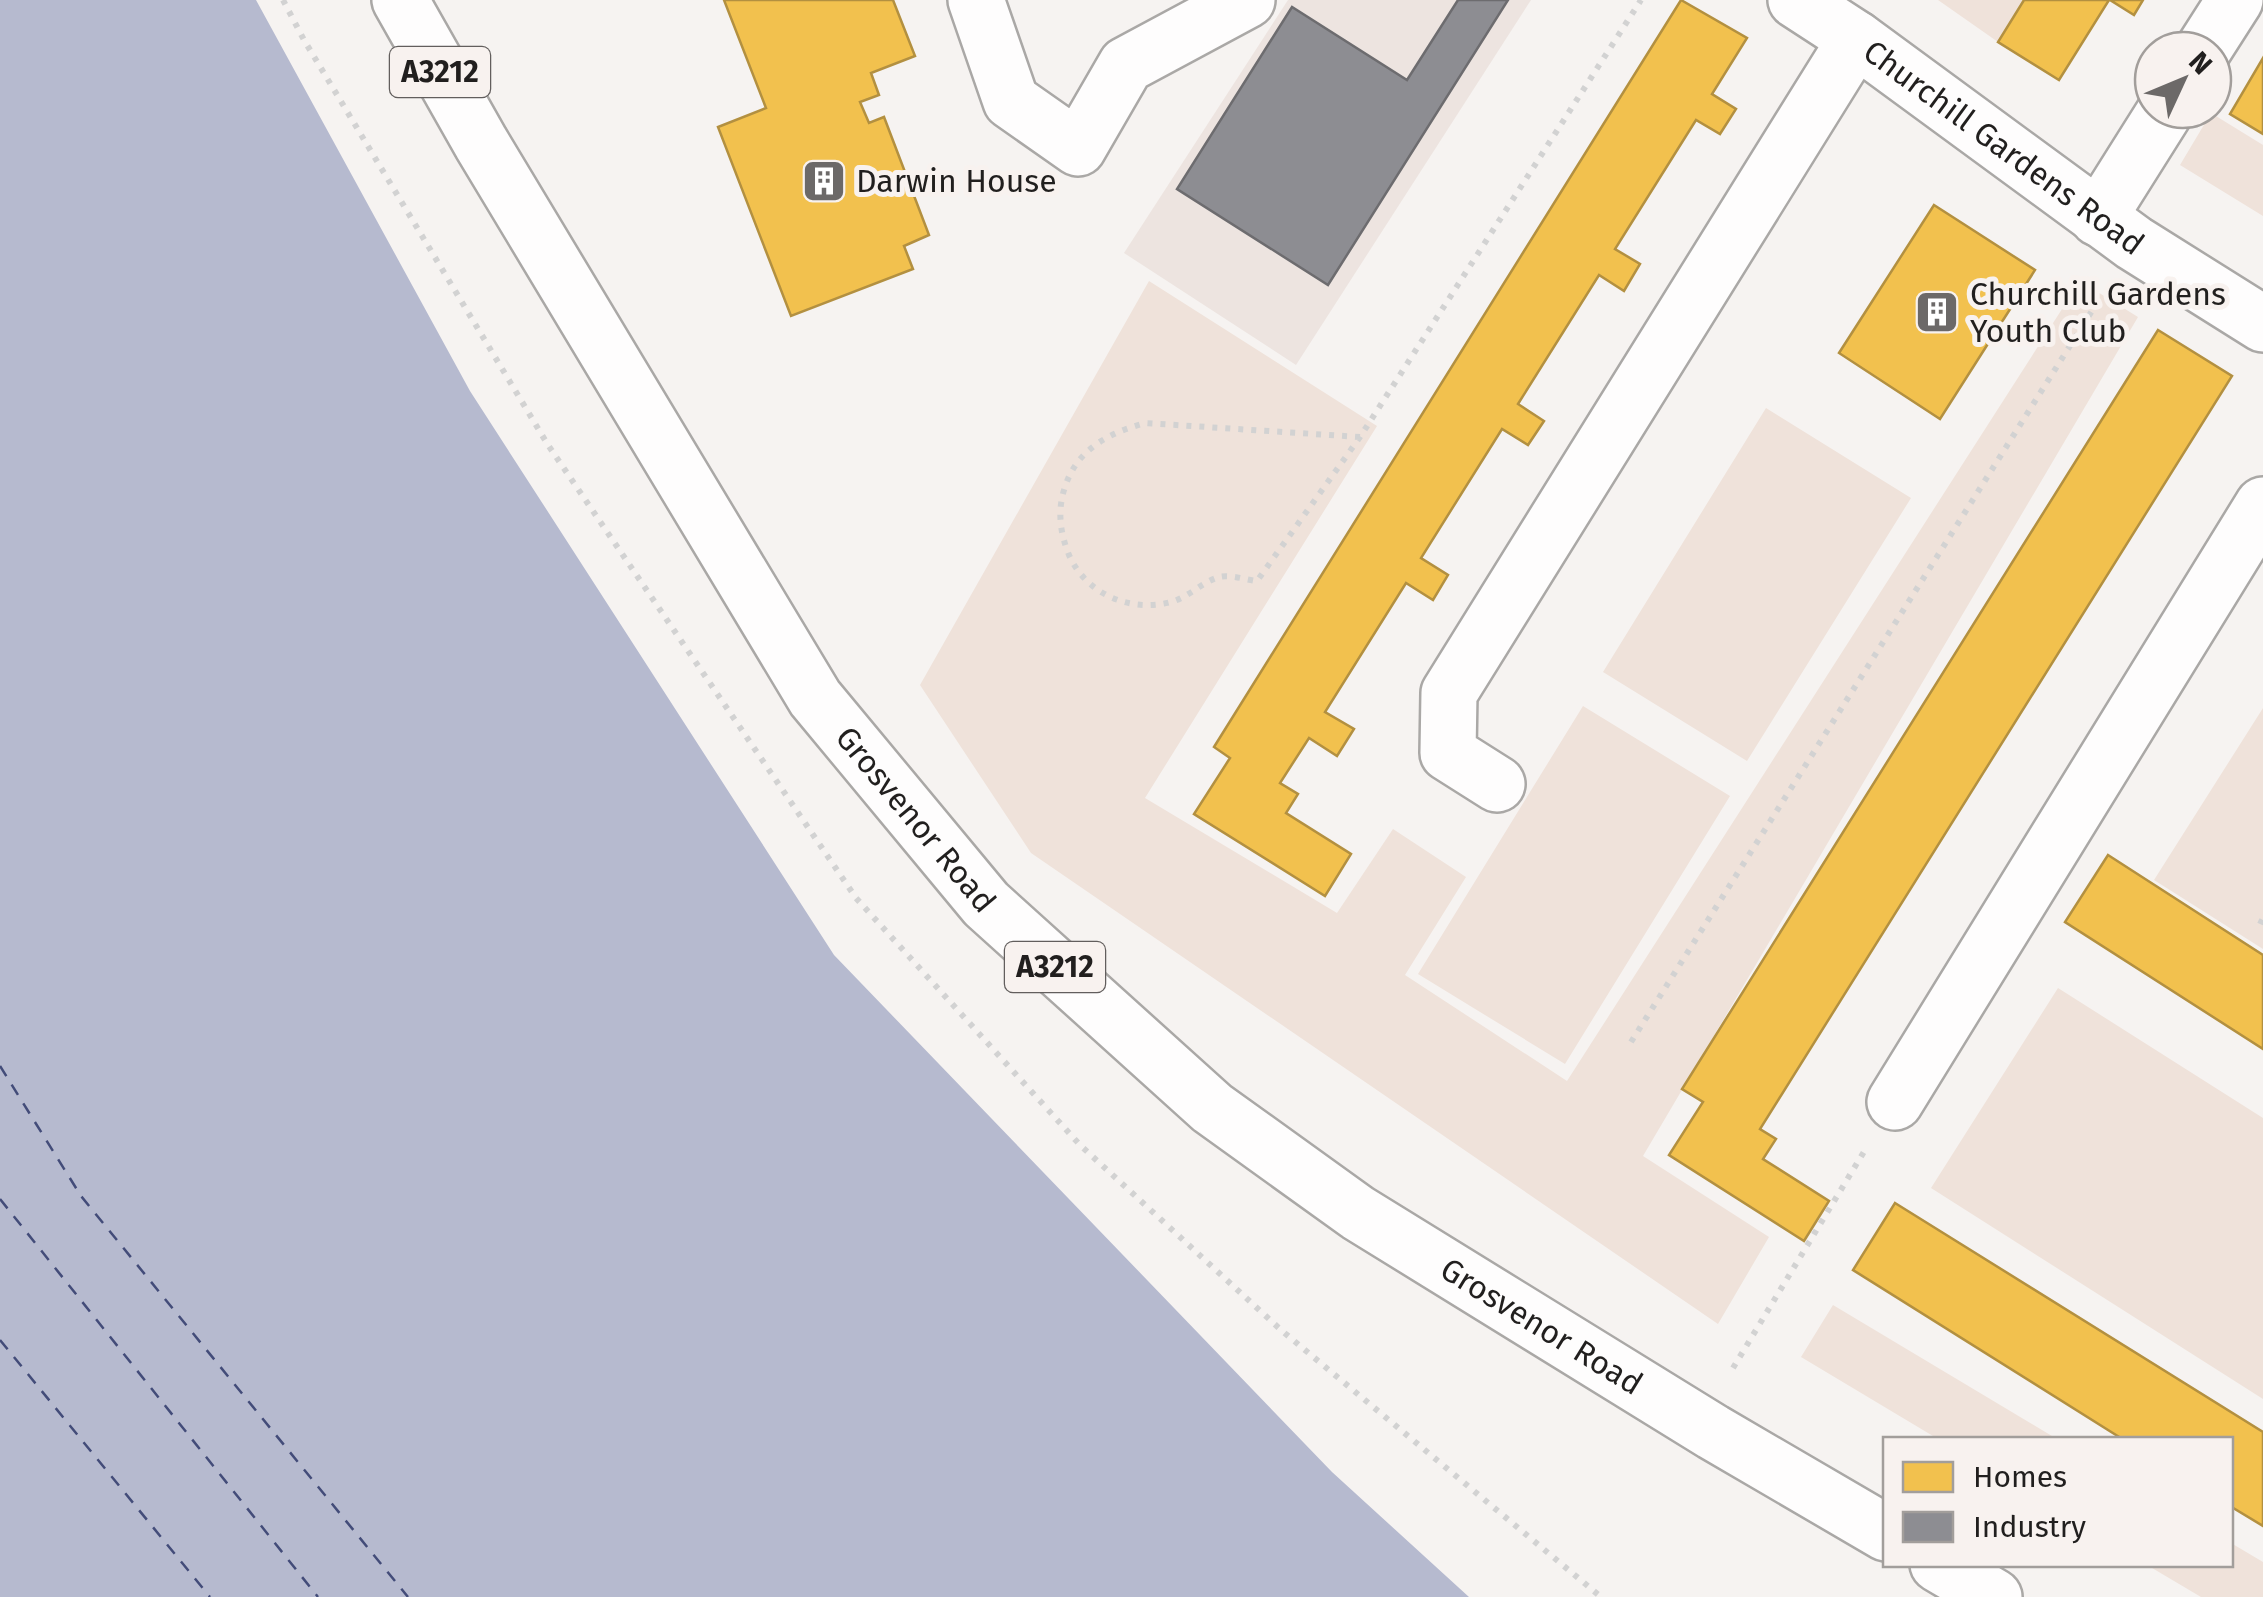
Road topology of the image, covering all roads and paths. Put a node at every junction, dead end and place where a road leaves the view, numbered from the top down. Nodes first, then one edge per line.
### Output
1 (400, 0) edge
2 (976, 0) edge
3 (1247, 0) edge
4 (1641, 0) edge
5 (1796, 0) edge
6 (2234, 0) edge
7 (2215, 30) edge
8 (1856, 39) junction
9 (2158, 130) edge
10 (2116, 230) junction
11 (2263, 324) edge
12 (1360, 438) junction
13 (2263, 505) edge
14 (1497, 784) dead end
15 (1631, 1042) dead end
16 (1894, 1102) joint
17 (1733, 1368) dead end
18 (1883, 1532) edge
19 (1943, 1567) edge
20 (1994, 1597) edge

1 - 18 main road, Grosvenor Road / A3212
2 - 3 main road
4 - 12 path
5 - 8 main road, Churchill Gardens Road
6 - 7 main road
8 - 10 main road, Churchill Gardens Road
8 - 14 main road
9 - 10 main road
10 - 11 main road, Churchill Gardens Road
10 - 15 path
12 - 12 path
13 - 16 main road
16 - 17 path
19 - 20 main road

